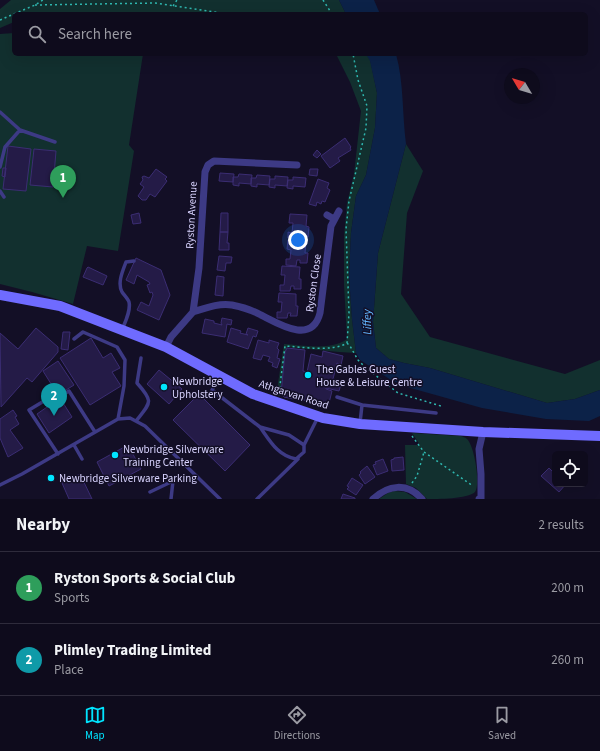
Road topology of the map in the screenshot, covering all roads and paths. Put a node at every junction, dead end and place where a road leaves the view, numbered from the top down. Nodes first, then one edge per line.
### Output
1 (43, 0) edge
2 (177, 0) edge
3 (323, 0) edge
4 (35, 5) junction
5 (173, 6) junction
6 (19, 12) edge
7 (214, 12) edge
8 (331, 12) edge
9 (12, 15) edge
10 (0, 20) edge
11 (353, 56) edge
12 (0, 112) edge
13 (20, 130) junction
14 (55, 142) dead end
15 (297, 165) dead end
16 (0, 167) edge
17 (0, 191) edge
18 (4, 197) dead end
19 (339, 211) dead end
20 (327, 215) dead end
21 (334, 219) junction
22 (134, 261) dead end
23 (0, 295) edge
24 (193, 312) junction
25 (122, 330) junction
26 (74, 339) dead end
27 (347, 343) junction
28 (166, 347) junction
29 (141, 358) dead end
30 (220, 376) junction
31 (337, 397) dead end
32 (277, 402) junction
33 (362, 405) junction
34 (441, 406) dead end
35 (436, 412) dead end
36 (318, 416) junction
37 (118, 419) junction
38 (136, 421) junction
39 (360, 424) junction
40 (260, 427) junction
41 (408, 427) junction
42 (95, 432) junction
43 (483, 432) junction
44 (600, 436) edge
45 (74, 445) junction
46 (304, 445) junction
47 (424, 452) junction
48 (58, 454) junction
49 (300, 457) junction
50 (82, 459) dead end
51 (0, 485) edge
52 (409, 489) junction
53 (482, 489) junction
54 (150, 492) dead end
55 (171, 499) edge
56 (220, 499) edge
57 (257, 499) edge
58 (373, 499) edge
59 (422, 499) edge
60 (480, 499) edge

1 - 4 path
2 - 5 path
3 - 8 path
4 - 5 path
4 - 6 path
5 - 7 path
9 - 10 path
11 - 27 path
12 - 13 lane
13 - 14 lane
13 - 16 lane
15 - 24 street, Ryston Avenue
17 - 18 lane
19 - 21 street, Ryston Close
20 - 21 street
21 - 24 street, Ryston Close
22 - 25 lane
23 - 25 main road, Athgarvan Road
24 - 28 street
25 - 28 main road, Athgarvan Road
26 - 37 lane
27 - 32 path
27 - 34 path
28 - 30 main road, Athgarvan Road
29 - 38 lane
30 - 32 main road, Athgarvan Road
30 - 40 lane
31 - 33 lane
32 - 36 main road, Athgarvan Road
33 - 35 lane
33 - 39 lane
36 - 39 main road, Athgarvan Road
36 - 46 lane
37 - 38 lane
37 - 42 lane
38 - 56 lane
39 - 41 main road, Athgarvan Road
40 - 46 lane
40 - 49 lane
41 - 43 main road, Athgarvan Road
41 - 47 path
42 - 45 lane
42 - 48 lane
43 - 44 main road, Athgarvan Road
43 - 53 street
45 - 48 lane
45 - 50 lane
46 - 49 lane
47 - 52 path
47 - 53 path
48 - 51 lane
49 - 57 lane
52 - 58 street
52 - 59 street
53 - 60 street
54 - 55 lane

